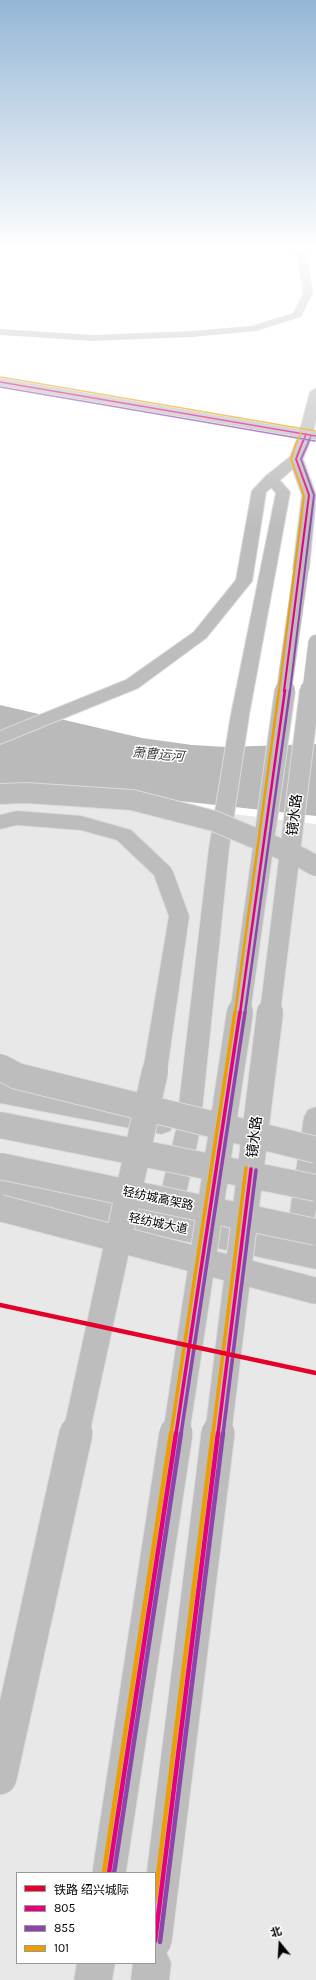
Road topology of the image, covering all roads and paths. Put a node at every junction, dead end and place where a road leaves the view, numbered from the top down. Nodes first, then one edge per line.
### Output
1 (0, 382) edge
2 (316, 392) edge
3 (311, 435) edge
4 (296, 459) junction
5 (271, 479) junction
6 (316, 642) edge
7 (29, 726) junction
8 (0, 733) edge
9 (0, 738) edge
10 (0, 794) edge
11 (0, 822) edge
12 (316, 866) edge
13 (0, 1068) edge
14 (0, 1093) edge
15 (316, 1117) edge
16 (0, 1125) edge
17 (188, 1130) junction
18 (315, 1151) edge
19 (0, 1166) edge
20 (316, 1188) edge
21 (0, 1191) edge
22 (0, 1208) edge
23 (166, 1226) junction
24 (316, 1232) edge
25 (306, 1255) edge
26 (316, 1291) edge
27 (0, 1778) edge
28 (109, 1872) edge
29 (156, 1933) edge
30 (96, 1964) edge
31 (152, 1964) edge
32 (93, 1980) edge
33 (150, 1980) edge

1 - 3 main road
2 - 3 main road
3 - 4 main road
4 - 5 main road
4 - 28 main road, bridge
5 - 7 main road
5 - 17 main road
6 - 29 main road, 镜水路, bridge
7 - 8 main road
7 - 9 main road
10 - 12 main road, bridge
11 - 27 main road, bridge
13 - 18 main road, bridge
14 - 17 main road
15 - 18 main road
16 - 20 main road, bridge
17 - 18 main road
17 - 23 main road
18 - 25 main road
19 - 24 main road, 轻纺城高架路, bridge
21 - 23 main road, 轻纺城大道
22 - 26 main road, bridge
23 - 25 main road, 轻纺城大道
30 - 32 main road
31 - 33 main road

